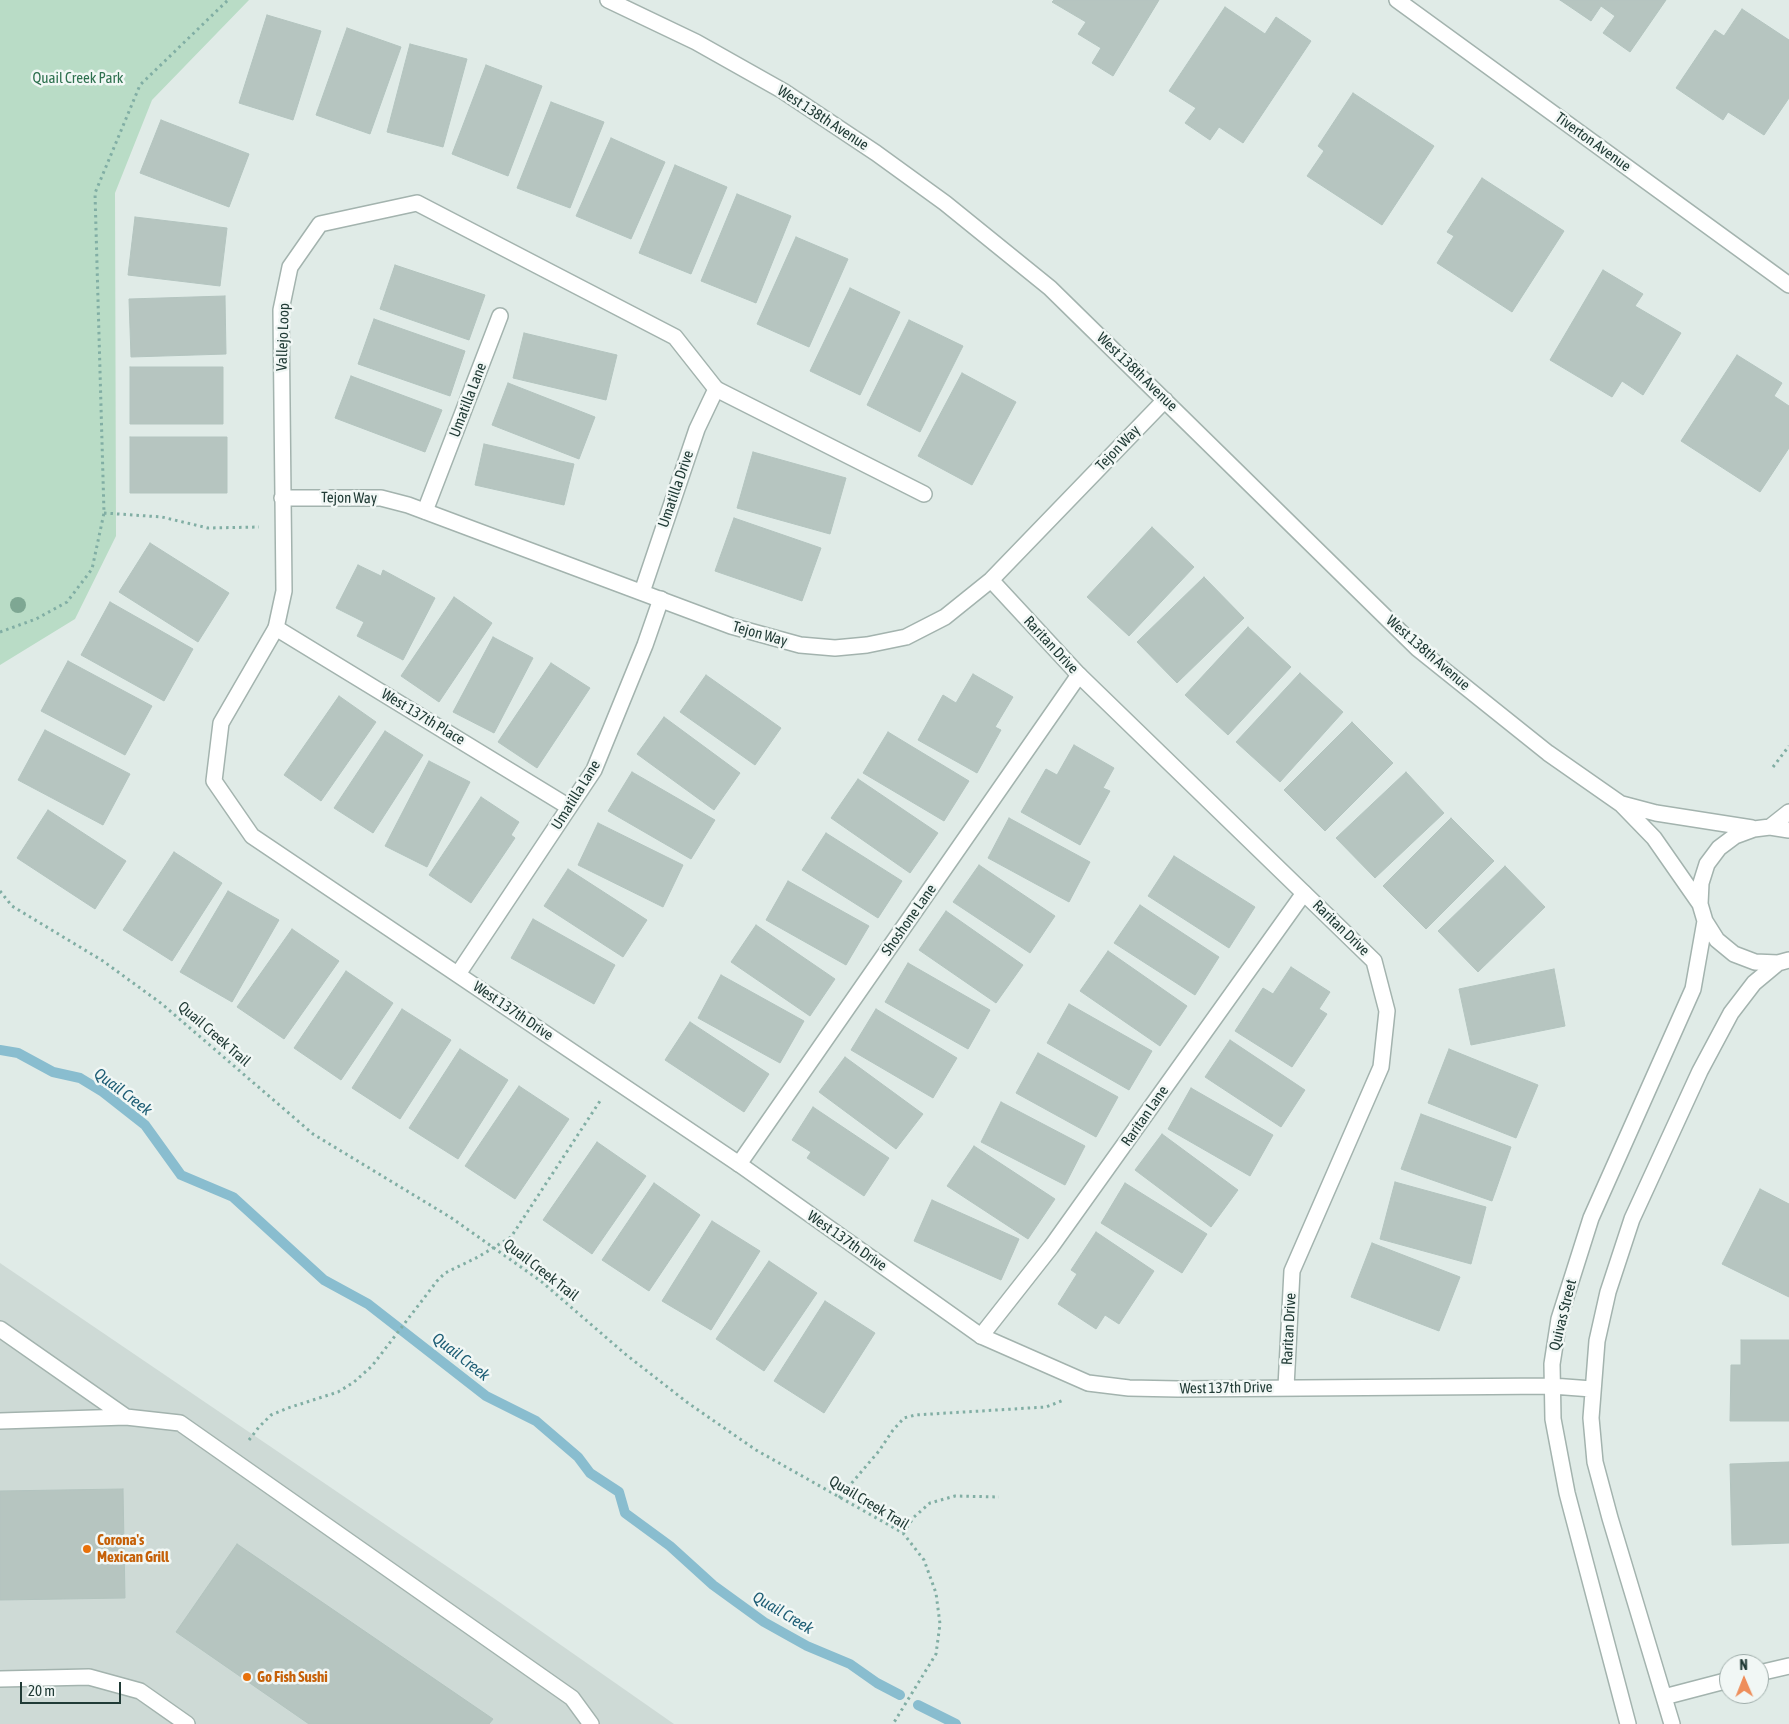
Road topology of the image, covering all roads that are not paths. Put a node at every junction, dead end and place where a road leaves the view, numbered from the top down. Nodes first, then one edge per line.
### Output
1 (608, 0) edge
2 (1397, 0) edge
3 (1789, 285) edge
4 (500, 316) dead end
5 (716, 389) junction
6 (1165, 400) junction
7 (924, 494) dead end
8 (282, 498) junction
9 (425, 511) junction
10 (990, 580) junction
11 (642, 592) junction
12 (661, 599) junction
13 (276, 628) junction
14 (1079, 675) junction
15 (214, 780) joint
16 (1621, 804) junction
17 (569, 807) junction
18 (1789, 812) edge
19 (1770, 826) junction
20 (1754, 828) junction
21 (1789, 830) edge
22 (1304, 893) junction
23 (1700, 904) junction
24 (1705, 921) junction
25 (1783, 961) edge
26 (458, 974) junction
27 (739, 1164) junction
28 (0, 1329) edge
29 (981, 1336) junction
30 (1552, 1386) junction
31 (1286, 1387) junction
32 (1592, 1389) junction
33 (126, 1417) junction
34 (0, 1421) edge
35 (1789, 1666) edge
36 (1769, 1671) edge
37 (0, 1679) edge
38 (1719, 1683) edge
39 (1664, 1697) junction
40 (589, 1723) edge
41 (187, 1724) edge
42 (1628, 1724) edge
43 (1672, 1724) edge

1 - 6 street, West 138th Avenue
2 - 3 street, Tiverton Avenue
4 - 9 street, Umatilla Lane
5 - 7 street
5 - 8 street, Vallejo Loop
5 - 11 street, Umatilla Drive
6 - 10 street, Tejon Way
6 - 16 street, West 138th Avenue
8 - 9 street, Tejon Way
8 - 13 street, Vallejo Loop
9 - 11 street, Tejon Way
10 - 12 street, Tejon Way
10 - 14 street, Raritan Drive
11 - 12 street, Tejon Way
12 - 17 street, Umatilla Lane
13 - 15 street, Vallejo Loop
13 - 17 street, West 137th Place
14 - 22 street, Raritan Drive
14 - 27 street, Shoshone Lane
15 - 26 street, West 137th Drive
16 - 20 street, West 138th Avenue
16 - 23 street, West 138th Avenue
17 - 26 street, Umatilla Lane
18 - 19 street
19 - 20 street
19 - 21 street
20 - 23 street
22 - 29 street, Raritan Lane
22 - 31 street, Raritan Drive
23 - 24 street
24 - 25 street
24 - 30 street, Quivas Street
25 - 32 street
26 - 27 street, West 137th Drive
27 - 29 street, West 137th Drive
28 - 33 street
29 - 31 street, West 137th Drive
30 - 31 street, West 137th Drive
30 - 32 street, West 137th Drive
30 - 42 street, Quivas Street
32 - 39 street
33 - 34 street
33 - 40 street
35 - 36 street
37 - 41 street
38 - 39 street
39 - 43 street

